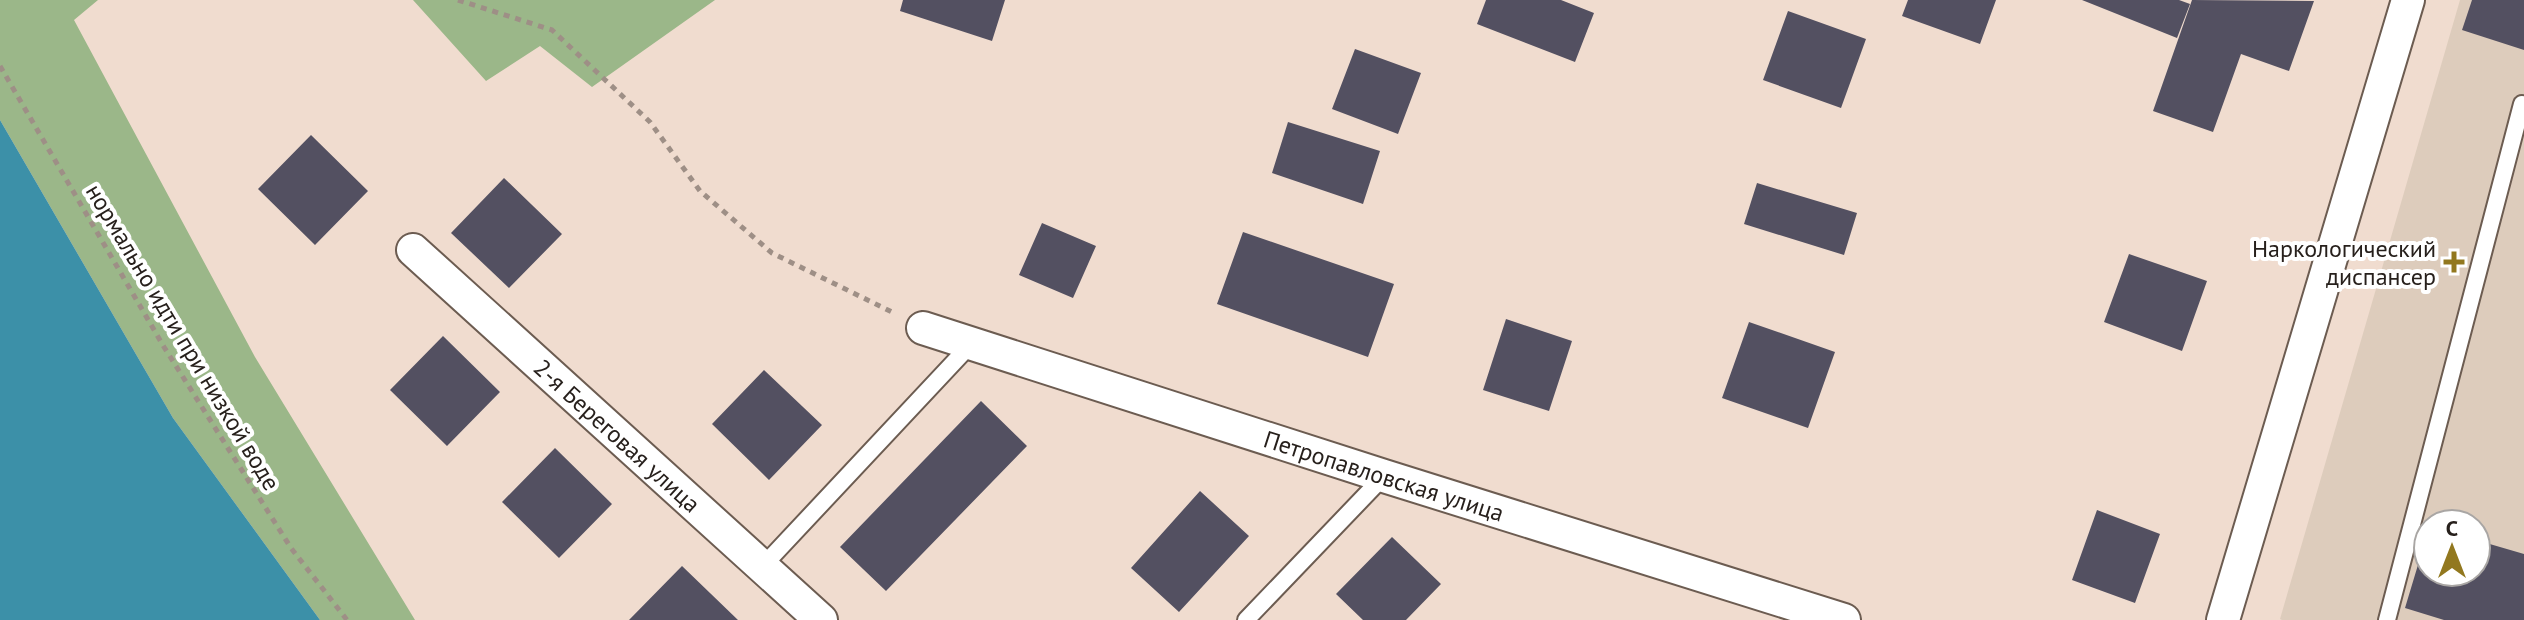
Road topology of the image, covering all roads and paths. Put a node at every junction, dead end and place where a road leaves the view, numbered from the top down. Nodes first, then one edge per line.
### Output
1 (458, 0) edge
2 (2408, 0) edge
3 (0, 66) edge
4 (2524, 105) edge
5 (413, 250) dead end
6 (923, 328) joint
7 (972, 343) junction
8 (1384, 476) junction
9 (763, 566) junction
10 (1784, 612) edge
11 (347, 620) edge
12 (821, 620) edge
13 (1246, 620) edge
14 (1844, 620) edge
15 (2223, 620) edge
16 (2387, 620) edge

1 - 6 path
2 - 15 street
3 - 11 path, нормально идти при низкой воде
4 - 16 lane
5 - 9 street, 2-я Береговая улица
6 - 7 street, Петропавловская улица
7 - 8 street, Петропавловская улица
7 - 9 lane
8 - 10 street, Петропавловская улица
8 - 13 lane
9 - 12 street, 2-я Береговая улица
10 - 14 street, Петропавловская улица

